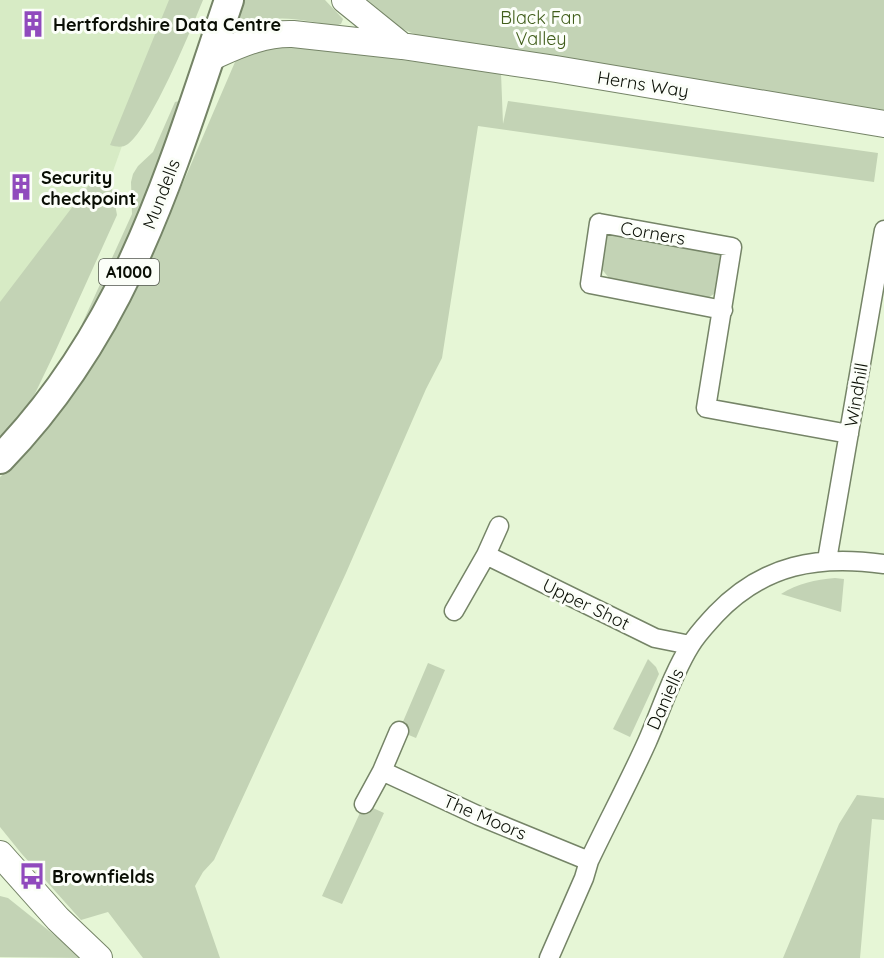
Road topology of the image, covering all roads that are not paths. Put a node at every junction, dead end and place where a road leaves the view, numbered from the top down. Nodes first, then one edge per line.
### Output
1 (229, 0) edge
2 (345, 0) edge
3 (402, 46) junction
4 (209, 58) junction
5 (884, 124) edge
6 (884, 230) edge
7 (878, 306) edge
8 (723, 310) junction
9 (849, 434) junction
10 (0, 459) edge
11 (499, 526) dead end
12 (486, 555) junction
13 (827, 560) junction
14 (884, 564) edge
15 (453, 611) dead end
16 (690, 645) junction
17 (399, 731) dead end
18 (382, 771) junction
19 (364, 804) dead end
20 (1, 857) edge
21 (589, 861) junction
22 (99, 958) edge
23 (549, 958) edge

1 - 4 main road, Mundells / A1000
2 - 3 street
3 - 4 street, Herns Way
3 - 5 street, Herns Way
4 - 10 main road, Mundells / A1000
6 - 7 street, Windhill
7 - 9 street, Windhill
8 - 8 street, Corners
8 - 9 street, Corners
9 - 13 street, Windhill
11 - 12 street
12 - 15 street
12 - 16 street, Upper Shot
13 - 14 street, Daniells
13 - 16 street, Daniells
16 - 21 street, Daniells
17 - 18 street
18 - 19 street
18 - 21 street, The Moors
20 - 22 street
21 - 23 street, Daniells

